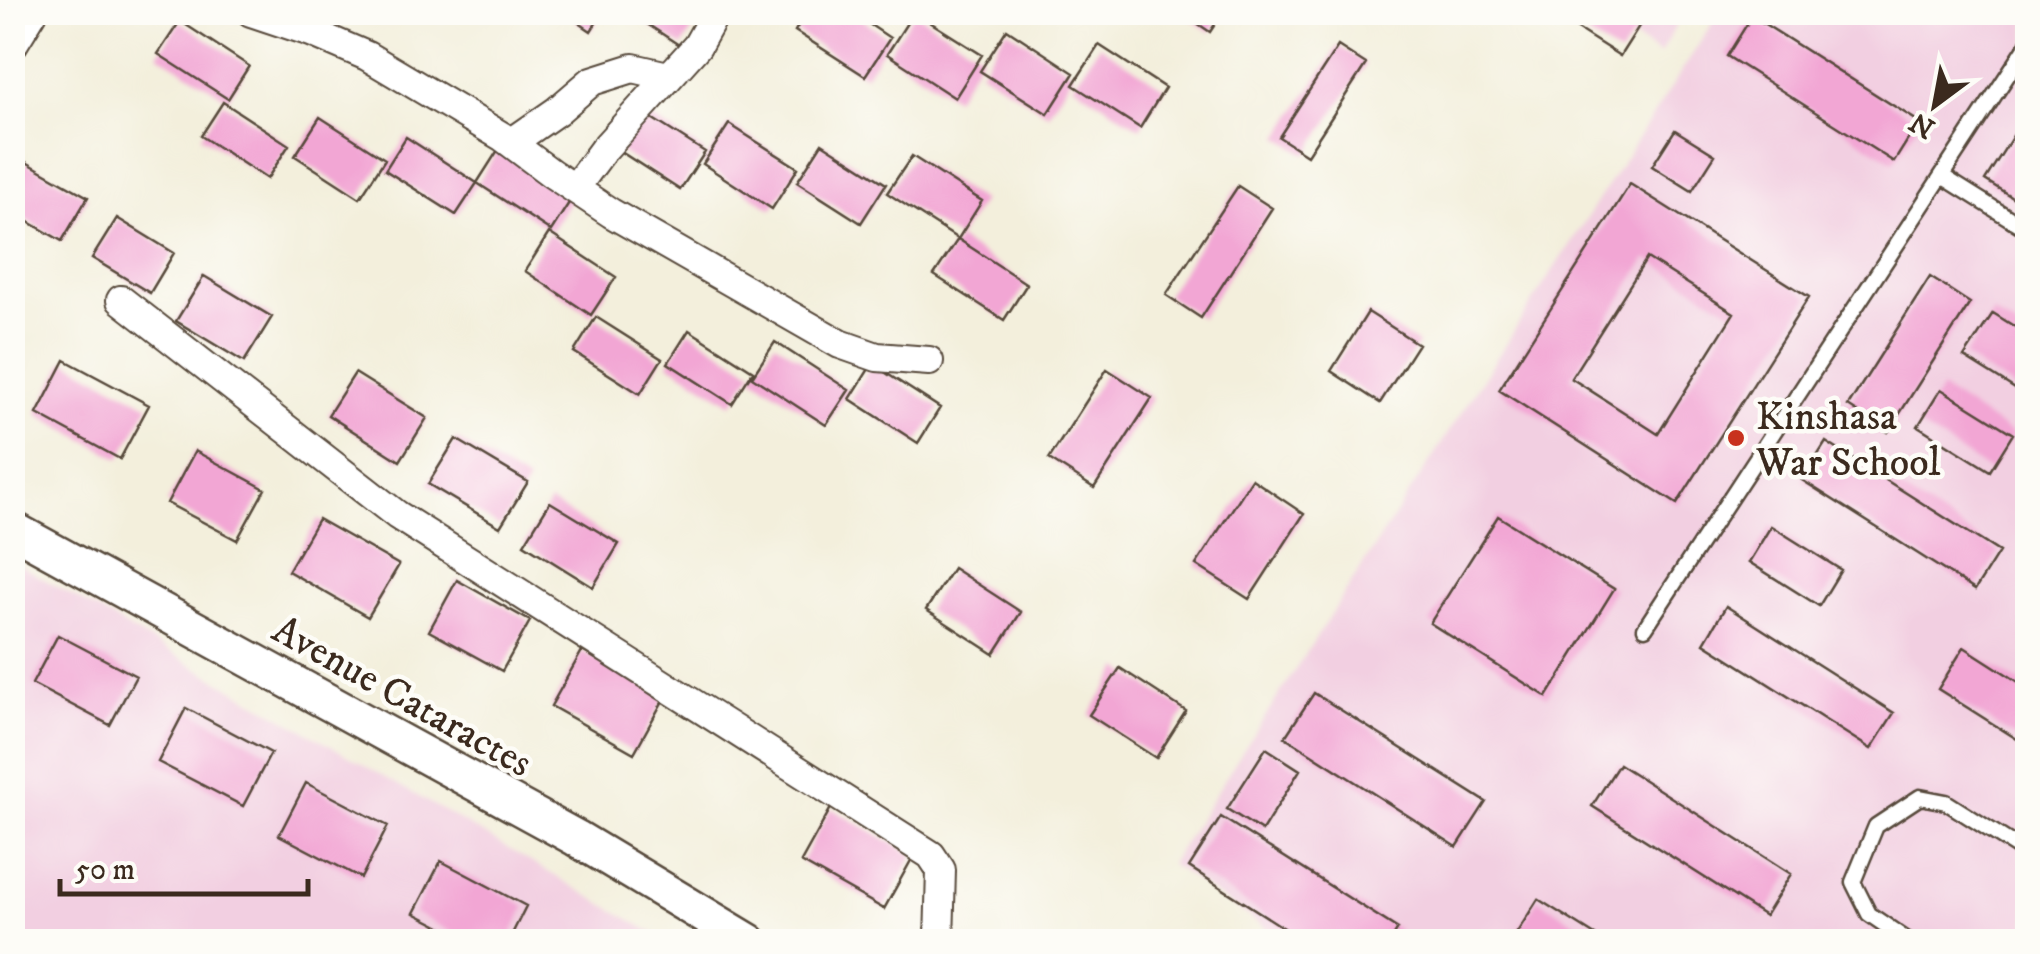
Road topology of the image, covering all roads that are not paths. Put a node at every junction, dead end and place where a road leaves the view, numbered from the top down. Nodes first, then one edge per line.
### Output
1 (34, 12) edge
2 (250, 12) edge
3 (716, 12) edge
4 (2028, 44) edge
5 (12, 46) edge
6 (668, 76) junction
7 (511, 143) junction
8 (1942, 176) junction
9 (574, 188) junction
10 (2028, 230) edge
11 (121, 300) dead end
12 (929, 361) dead end
13 (12, 529) edge
14 (1645, 628) dead end
15 (2028, 854) edge
16 (749, 942) edge
17 (939, 942) edge
18 (1910, 942) edge

1 - 5 street
2 - 7 street
3 - 6 street
4 - 8 lane
6 - 7 street
6 - 9 street
7 - 9 street
8 - 10 lane
8 - 14 lane
9 - 12 street
11 - 17 street
13 - 16 street, Avenue Cataractes
15 - 18 lane

